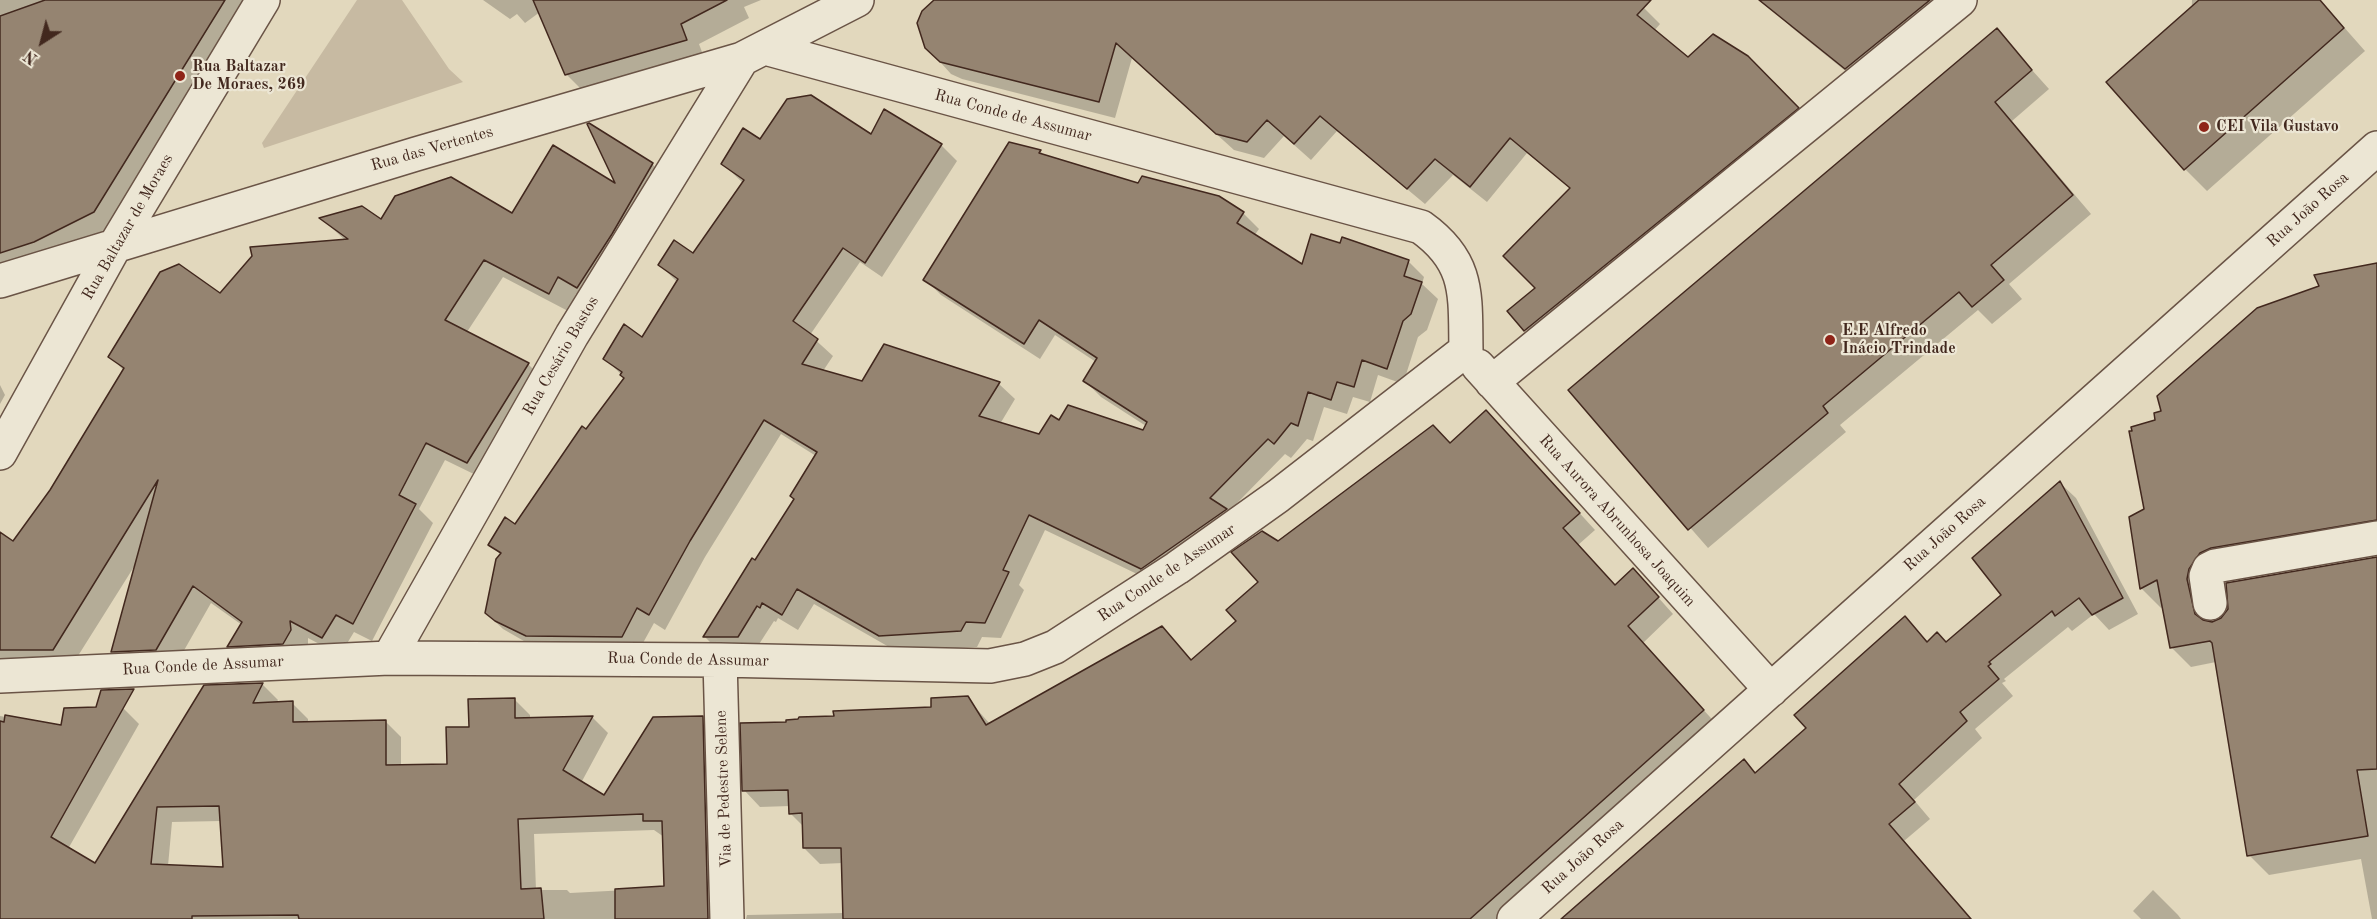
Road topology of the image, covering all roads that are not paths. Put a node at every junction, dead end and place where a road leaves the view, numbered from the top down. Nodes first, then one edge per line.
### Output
1 (857, 0) edge
2 (1960, 0) edge
3 (264, 2) edge
4 (754, 53) junction
5 (2377, 148) edge
6 (116, 244) junction
7 (0, 281) edge
8 (1466, 350) junction
9 (1492, 382) junction
10 (0, 453) edge
11 (2377, 538) edge
12 (2210, 603) dead end
13 (389, 658) junction
14 (720, 660) junction
15 (0, 676) edge
16 (1771, 690) junction
17 (727, 919) edge
18 (1514, 919) edge

1 - 4 street, Rua das Vertentes
2 - 9 street
3 - 6 street, Rua Baltazar de Moraes
4 - 6 street, Rua das Vertentes
4 - 8 street, Rua Conde de Assumar
4 - 13 street, Rua Cesário Bastos
5 - 16 street, Rua João Rosa
6 - 7 street, Rua das Vertentes
6 - 10 street, Rua Baltazar de Moraes
8 - 9 street, Rua Aurora Abrunhosa Joaquim
8 - 14 street, Rua Conde de Assumar
9 - 16 street, Rua Aurora Abrunhosa Joaquim
11 - 12 street
13 - 14 street, Rua Conde de Assumar
13 - 15 street, Rua Conde de Assumar
14 - 17 street, Via de Pedestre Selene
16 - 18 street, Rua João Rosa

